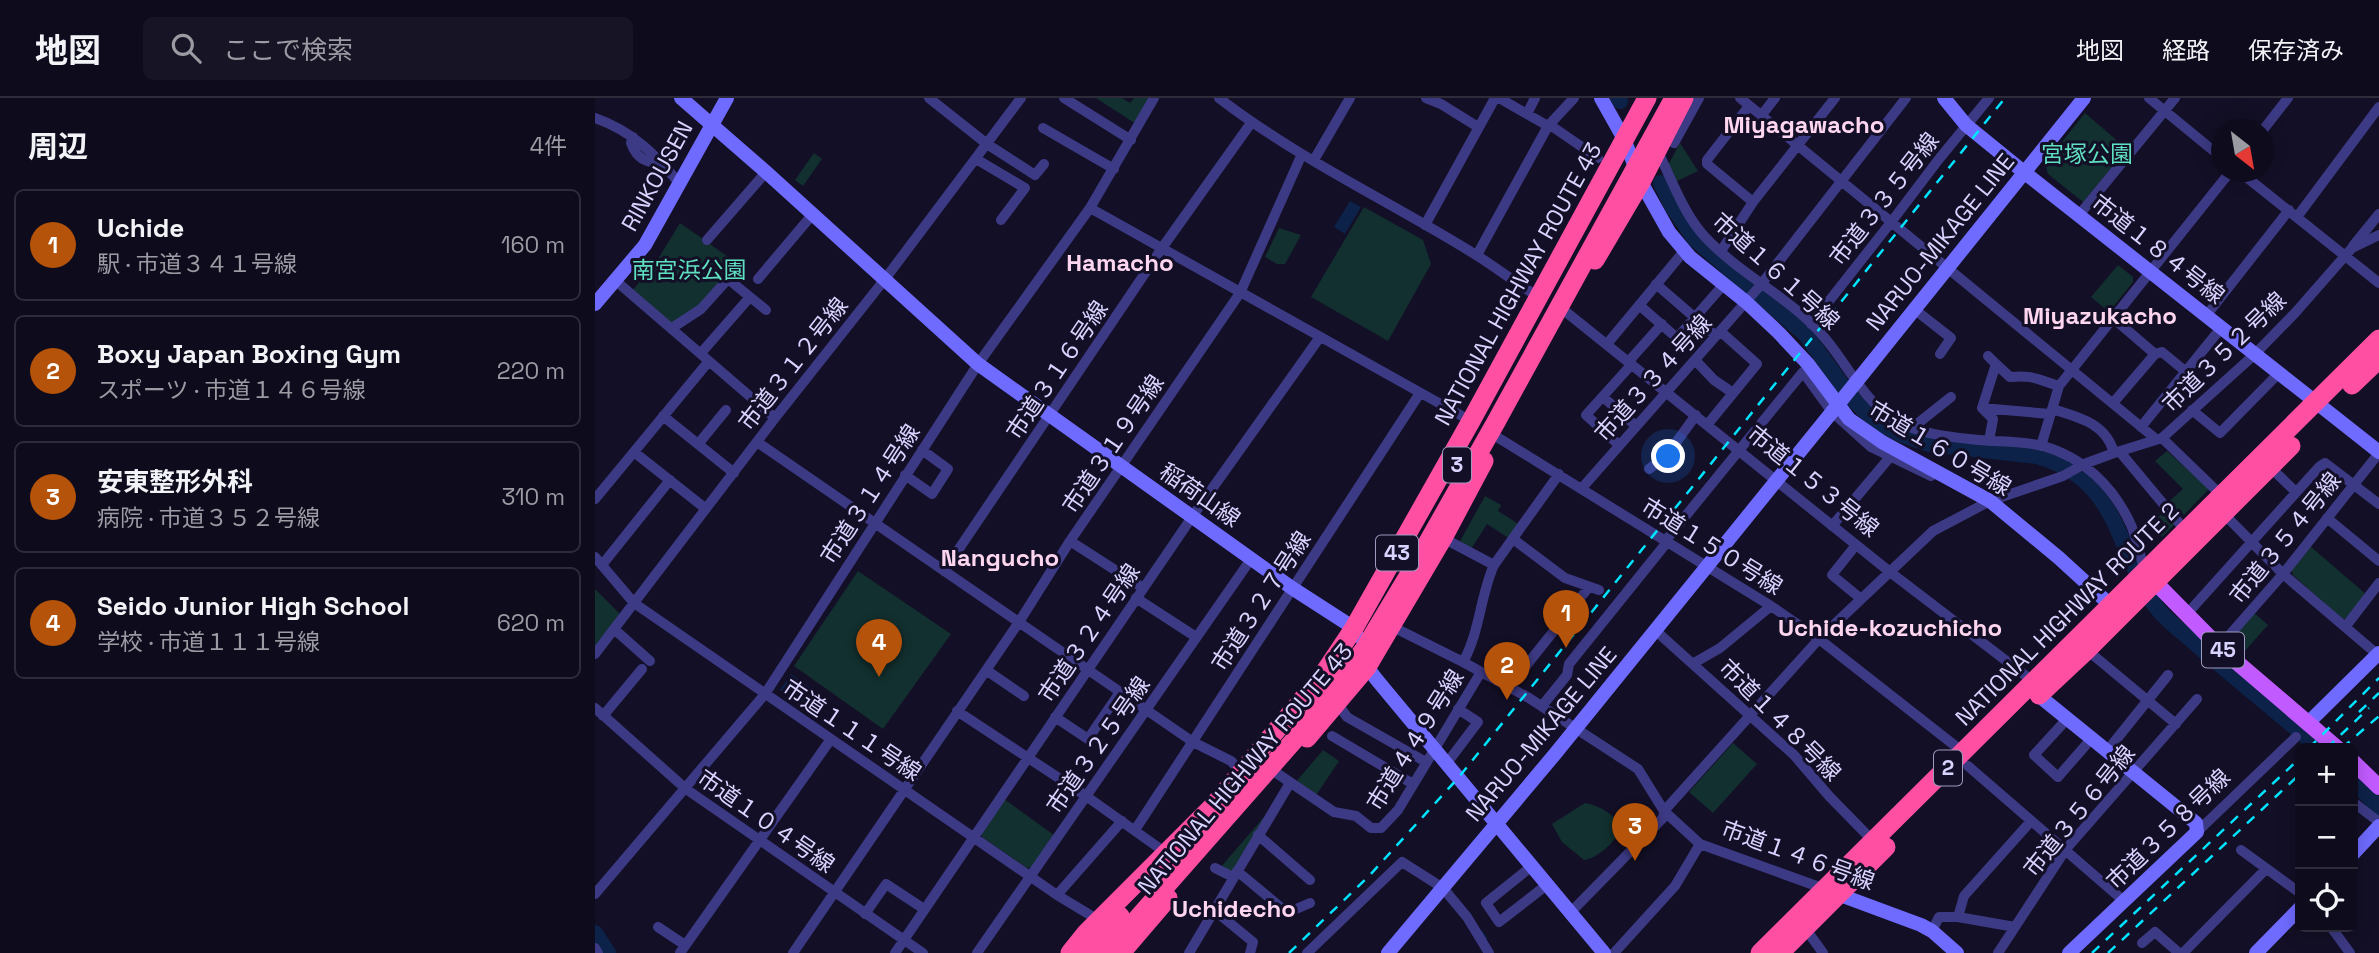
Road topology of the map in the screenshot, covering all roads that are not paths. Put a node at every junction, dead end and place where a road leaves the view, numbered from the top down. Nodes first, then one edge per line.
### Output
1 (681, 98) edge
2 (727, 98) edge
3 (929, 98) edge
4 (1021, 98) edge
5 (1064, 98) edge
6 (1154, 98) edge
7 (1219, 98) edge
8 (1350, 98) edge
9 (1426, 98) edge
10 (1497, 98) edge
11 (1535, 98) edge
12 (1574, 98) edge
13 (1601, 98) edge
14 (1674, 98) edge
15 (1684, 98) edge
16 (1699, 98) edge
17 (1775, 98) edge
18 (1835, 98) edge
19 (1906, 98) edge
20 (1944, 98) edge
21 (1989, 98) edge
22 (2084, 98) edge
23 (2148, 98) edge
24 (2175, 98) edge
25 (2288, 98) edge
26 (1646, 100) edge
27 (1744, 100) edge
28 (2379, 107) edge
29 (2164, 111) junction
30 (1527, 114) junction
31 (1762, 116) junction
32 (595, 118) edge
33 (2272, 119) edge
34 (1251, 122) junction
35 (712, 124) junction
36 (1549, 125) junction
37 (1966, 125) junction
38 (1478, 127) junction
39 (1043, 128) dead end
40 (1624, 139) junction
41 (1131, 140) junction
42 (987, 144) junction
43 (1660, 144) junction
44 (1796, 146) junction
45 (2211, 149) edge
46 (1302, 154) junction
47 (1598, 158) dead end
48 (976, 159) junction
49 (1314, 160) junction
50 (1044, 164) dead end
51 (1114, 169) junction
52 (766, 172) junction
53 (2025, 173) junction
54 (1842, 180) junction
55 (1640, 181) junction
56 (2222, 182) edge
57 (2253, 182) edge
58 (680, 184) junction
59 (1753, 202) junction
60 (1090, 208) junction
61 (2293, 213) junction
62 (2379, 214) edge
63 (812, 215) junction
64 (2079, 215) junction
65 (1001, 220) dead end
66 (1892, 222) junction
67 (1425, 225) junction
68 (2379, 235) edge
69 (707, 240) dead end
70 (1162, 248) junction
71 (1685, 250) junction
72 (1721, 251) junction
73 (2348, 252) junction
74 (1477, 255) junction
75 (1948, 267) junction
76 (2149, 271) junction
77 (758, 279) dead end
78 (885, 279) junction
79 (616, 281) junction
80 (2379, 283) edge
81 (1656, 284) junction
82 (1724, 284) junction
83 (1755, 292) junction
84 (1240, 293) junction
85 (750, 297) junction
86 (1539, 297) junction
87 (595, 304) edge
88 (1639, 304) junction
89 (1914, 309) junction
90 (766, 310) dead end
91 (1566, 312) junction
92 (2206, 316) junction
93 (1696, 318) junction
94 (2113, 318) junction
95 (1662, 324) junction
96 (1811, 324) junction
97 (672, 328) junction
98 (2221, 328) junction
99 (1718, 333) junction
100 (1320, 337) junction
101 (2379, 339) edge
102 (1607, 344) junction
103 (701, 353) junction
104 (1940, 354) dead end
105 (2155, 354) junction
106 (2254, 355) junction
107 (1988, 356) dead end
108 (2379, 359) edge
109 (1695, 360) junction
110 (709, 361) junction
111 (1631, 363) junction
112 (978, 364) junction
113 (1996, 364) junction
114 (2071, 369) junction
115 (2185, 371) junction
116 (2278, 374) junction
117 (1857, 381) junction
118 (2059, 386) junction
119 (1667, 391) junction
120 (1420, 393) junction
121 (1733, 393) junction
122 (1602, 397) junction
123 (1951, 397) dead end
124 (2113, 403) junction
125 (2321, 407) junction
126 (1982, 408) junction
127 (726, 410) dead end
128 (2192, 410) junction
129 (1832, 412) junction
130 (2051, 412) junction
131 (1050, 415) junction
132 (1696, 415) junction
133 (663, 416) junction
134 (775, 418) junction
135 (1471, 421) junction
136 (1707, 425) junction
137 (1636, 426) junction
138 (2141, 427) junction
139 (1912, 428) junction
140 (1497, 437) junction
141 (2159, 439) junction
142 (1989, 441) junction
143 (757, 442) junction
144 (699, 443) junction
145 (1619, 444) junction
146 (2041, 446) junction
147 (922, 450) junction
148 (1739, 451) junction
149 (634, 452) junction
150 (2117, 452) junction
151 (2379, 453) edge
152 (1890, 457) junction
153 (1121, 466) junction
154 (2080, 466) junction
155 (2270, 467) junction
156 (1650, 468) dead end
157 (734, 472) junction
158 (1559, 474) junction
159 (905, 475) junction
160 (670, 480) junction
161 (1776, 480) junction
162 (1958, 483) junction
163 (2354, 485) junction
164 (1582, 488) junction
165 (2296, 492) junction
166 (595, 499) edge
167 (1990, 502) junction
168 (2222, 504) junction
169 (2379, 504) edge
170 (706, 509) junction
171 (1192, 517) junction
172 (2327, 518) junction
173 (874, 523) junction
174 (1832, 526) junction
175 (2185, 530) junction
176 (1443, 538) junction
177 (1513, 539) junction
178 (1667, 540) junction
179 (1070, 541) junction
180 (2252, 542) junction
181 (1856, 545) junction
182 (1251, 559) junction
183 (598, 561) edge
184 (2379, 561) edge
185 (1494, 565) junction
186 (1707, 566) junction
187 (944, 571) junction
188 (1890, 572) junction
189 (2283, 574) junction
190 (2144, 582) junction
191 (2379, 583) edge
192 (1292, 588) junction
193 (1143, 589) junction
194 (1136, 598) junction
195 (1860, 598) junction
196 (634, 603) junction
197 (1772, 606) junction
198 (2116, 610) junction
199 (2186, 615) junction
200 (1019, 622) junction
201 (1391, 626) junction
202 (2346, 626) junction
203 (1355, 628) junction
204 (614, 629) junction
205 (1656, 631) junction
206 (1196, 637) junction
207 (1819, 639) junction
208 (2219, 647) junction
209 (2087, 650) junction
210 (595, 654) edge
211 (2378, 654) edge
212 (650, 661) dead end
213 (1463, 662) junction
214 (1694, 663) junction
215 (1367, 667) junction
216 (1087, 669) junction
217 (642, 670) dead end
218 (986, 670) junction
219 (1481, 672) junction
220 (2168, 676) dead end
221 (1509, 687) junction
222 (2036, 689) junction
223 (1120, 692) junction
224 (765, 694) junction
225 (1024, 696) dead end
226 (2197, 699) dead end
227 (2147, 701) junction
228 (1337, 703) junction
229 (1542, 706) junction
230 (1458, 709) junction
231 (1146, 710) junction
232 (957, 711) junction
233 (599, 712) edge
234 (1750, 716) junction
235 (1055, 717) junction
236 (2067, 719) junction
237 (2309, 722) junction
238 (2176, 724) junction
239 (1576, 727) junction
240 (1332, 736) dead end
241 (2296, 737) dead end
242 (2092, 738) junction
243 (831, 739) junction
244 (1193, 742) junction
245 (2332, 743) edge
246 (1435, 748) junction
247 (2107, 751) junction
248 (1028, 758) junction
249 (1966, 759) junction
250 (1426, 762) junction
251 (1447, 763) junction
252 (2358, 767) edge
253 (2134, 772) junction
254 (1242, 773) junction
255 (1283, 777) junction
256 (1413, 785) junction
257 (2379, 787) edge
258 (687, 789) junction
259 (904, 789) junction
260 (1086, 796) junction
261 (2358, 806) edge
262 (1664, 811) junction
263 (1122, 821) junction
264 (2031, 821) junction
265 (1497, 824) junction
266 (2379, 824) edge
267 (1135, 830) junction
268 (2197, 832) junction
269 (1258, 835) junction
270 (973, 837) junction
271 (760, 839) junction
272 (1873, 841) junction
273 (1700, 844) junction
274 (2358, 848) edge
275 (2066, 849) junction
276 (2241, 850) dead end
277 (1166, 853) junction
278 (1532, 866) junction
279 (1215, 868) dead end
280 (2266, 869) junction
281 (1235, 874) junction
282 (1030, 876) junction
283 (1310, 880) dead end
284 (1548, 884) junction
285 (1443, 888) junction
286 (2295, 889) edge
287 (1831, 891) junction
288 (834, 893) junction
289 (595, 894) edge
290 (1057, 895) junction
291 (2125, 902) junction
292 (1310, 903) dead end
293 (924, 909) junction
294 (1214, 910) junction
295 (1571, 912) junction
296 (865, 914) junction
297 (2295, 914) edge
298 (1958, 917) junction
299 (1100, 921) junction
300 (2015, 927) junction
301 (658, 928) dead end
302 (1804, 928) junction
303 (1933, 931) junction
304 (2335, 932) edge
305 (904, 940) junction
306 (2142, 943) dead end
307 (595, 948) edge
308 (683, 949) edge
309 (1120, 952) edge
310 (2260, 952) edge
311 (598, 953) edge
312 (793, 953) edge
313 (895, 953) edge
314 (923, 953) edge
315 (977, 953) edge
316 (1070, 953) edge
317 (1089, 953) edge
318 (1189, 953) edge
319 (1250, 953) edge
320 (1307, 953) edge
321 (1388, 953) edge
322 (1489, 953) edge
323 (1604, 953) edge
324 (1614, 953) edge
325 (1760, 953) edge
326 (1780, 953) edge
327 (1823, 953) edge
328 (1957, 953) edge
329 (1998, 953) edge
330 (2070, 953) edge
331 (2181, 953) edge
332 (2350, 953) edge

1 - 35 street, 稲荷山線
2 - 35 street, RINKOUSEN
3 - 42 street
4 - 42 street, 市道３１２号線
5 - 41 street
6 - 41 street, 市道３１４号線
7 - 34 street
8 - 49 street
9 - 38 street
10 - 30 street
10 - 38 street
11 - 30 street
12 - 36 street
13 - 40 street, 市道１６０号線
14 - 309 highway, 3, bridge
15 - 43 highway, NATIONAL HIGHWAY ROUTE 43 / 43
16 - 43 street
17 - 31 street
18 - 44 street
19 - 54 street, 市道３３４号線
20 - 37 street, 市道１８４号線
21 - 37 street, 市道３３５号線
22 - 53 street, NARUO-MIKAGE LINE
23 - 29 street
24 - 29 street
25 - 33 street
26 - 40 highway, NATIONAL HIGHWAY ROUTE 43 / 43
26 - 317 highway, 3
27 - 31 street
27 - 59 street
28 - 61 street
29 - 45 street
29 - 64 street
30 - 36 street
31 - 44 street
32 - 58 street
34 - 46 street
34 - 70 street, 市道３１６号線
35 - 52 street, 稲荷山線
35 - 58 street, RINKOUSEN
36 - 47 street
36 - 74 street
37 - 53 street, 市道１８４号線
37 - 66 street, 市道３３５号線
38 - 67 street
39 - 51 street
40 - 55 street, 市道１６０号線
40 - 86 highway, NATIONAL HIGHWAY ROUTE 43 / 43
41 - 51 street, 市道３１４号線
42 - 48 street, 市道３１２号線
42 - 50 street
43 - 55 highway, NATIONAL HIGHWAY ROUTE 43 / 43
43 - 72 street, 市道１６１号線
44 - 54 street
44 - 59 street
46 - 49 street
46 - 84 street, 市道３１９号線
48 - 65 street
48 - 78 street, 市道３１２号線
49 - 67 street
51 - 60 street, 市道３１４号線
52 - 63 street, 稲荷山線
52 - 69 street
53 - 64 street, 市道１８４号線
53 - 75 street, NARUO-MIKAGE LINE
54 - 66 street
54 - 83 street, 市道３３４号線
55 - 71 street, 市道１６０号線
55 - 91 highway, NATIONAL HIGHWAY ROUTE 43 / 43
56 - 76 street
57 - 61 street
58 - 79 street, RINKOUSEN
59 - 72 street
60 - 70 street
60 - 112 street, 市道３１４号線
61 - 73 street
61 - 92 street
62 - 73 street
63 - 77 street
63 - 78 street, 稲荷山線
64 - 76 street, 市道１８４号線
66 - 75 street
66 - 96 street, 市道３３５号線
67 - 74 street
68 - 73 street, 市道３５２号線
70 - 84 street
70 - 131 street, 市道３１６号線
71 - 81 street
71 - 82 street, 市道１６０号線
72 - 83 street, 市道１６１号線
73 - 80 street
73 - 106 street, 市道３５２号線
74 - 86 street
75 - 89 street, NARUO-MIKAGE LINE
75 - 114 street
76 - 92 street, 市道１８４号線
76 - 94 street
78 - 112 street, 稲荷山線
78 - 134 street, 市道３１２号線
79 - 87 street, RINKOUSEN
79 - 97 street
81 - 88 street
81 - 93 street
82 - 83 street, 市道１６０号線
82 - 93 street
83 - 96 street, 市道１６１号線
83 - 99 street, 市道３３４号線
83 - 162 street, 市道１６０号線
84 - 100 street
84 - 153 street, 市道３１９号線
85 - 90 street
85 - 97 street
85 - 103 street
86 - 135 highway, NATIONAL HIGHWAY ROUTE 43 / 43
88 - 95 street
88 - 102 street
89 - 104 street
89 - 117 street, NARUO-MIKAGE LINE
91 - 102 street, 市道１５３号線
91 - 140 highway, NATIONAL HIGHWAY ROUTE 43 / 43
92 - 98 street, 市道１８４号線
93 - 95 street
93 - 99 street
94 - 105 street
94 - 114 street
95 - 111 street
96 - 117 street, 市道１６１号線
97 - 103 street
98 - 106 street, 市道１８４号線
98 - 115 street
99 - 109 street, 市道３３４号線
99 - 121 street
100 - 120 street
100 - 171 street, 市道３２４号線
101 - 125 highway, NATIONAL HIGHWAY ROUTE 2 / 2
102 - 111 street, 市道１５３号線
103 - 110 street
105 - 115 street
105 - 124 street
106 - 116 street, 市道１８４号線
106 - 128 street, 市道３５２号線
107 - 113 street
108 - 125 highway, NATIONAL HIGHWAY ROUTE 2 / 2
109 - 119 street, 市道３３４号線
109 - 121 street
110 - 133 street
110 - 134 street
111 - 119 street, 市道１５３号線
111 - 122 street
112 - 131 street, 稲荷山線
112 - 147 street, 市道３１４号線
113 - 118 street
113 - 126 street
114 - 118 street
114 - 124 street
115 - 138 street
116 - 125 street, 市道１８４号線
116 - 128 street
117 - 129 street, NARUO-MIKAGE LINE, bridge
117 - 139 street, 市道１６１号線
118 - 130 street
119 - 132 street, 市道１５３号線
119 - 137 street, 市道３３４号線
120 - 135 street
120 - 192 street, 市道３２７号線
121 - 136 street
122 - 137 street
122 - 145 street
123 - 139 street
124 - 138 street
125 - 151 street, 市道１８４号線
125 - 155 highway, NATIONAL HIGHWAY ROUTE 2 / 2
125 - 168 highway, NATIONAL HIGHWAY ROUTE 2 / 2
126 - 130 street
126 - 142 street
127 - 144 street
128 - 141 street, 市道３５２号線
129 - 148 street
129 - 152 street
129 - 161 street, NARUO-MIKAGE LINE
130 - 146 street
130 - 150 street
131 - 153 street, 稲荷山線
131 - 187 street, 市道３１６号線
132 - 136 street, 市道１５３号線
132 - 156 street
133 - 144 street
133 - 149 street
134 - 143 street, 市道３１２号線
135 - 203 highway, NATIONAL HIGHWAY ROUTE 43 / 43
136 - 148 street, 市道１５３号線
137 - 145 street, 市道３３４号線
138 - 141 street
139 - 142 street, 市道１６１号線
140 - 158 street, 市道１５０号線
140 - 176 highway, NATIONAL HIGHWAY ROUTE 43 / 43
141 - 150 street, 市道３５２号線
141 - 168 street
142 - 146 street, 市道１６１号線
143 - 157 street, 市道３１２号線
143 - 173 street
144 - 157 street
145 - 164 street, 市道３３４号線
146 - 154 street, 市道１６１号線
147 - 159 street, 市道３１４号線
147 - 159 street
148 - 161 street, 市道１５３号線
148 - 178 street
149 - 160 street
149 - 166 street
150 - 154 street, 市道３５２号線
150 - 175 street
151 - 163 street, 市道３５４号線
152 - 162 street
152 - 174 street
153 - 171 street, 稲荷山線
153 - 179 street, 市道３１９号線
154 - 167 street, 市道３５２号線
154 - 190 street, 市道１６１号線
155 - 165 street
155 - 168 highway, NATIONAL HIGHWAY ROUTE 2 / 2
157 - 170 street, 市道３１２号線
158 - 164 street, 市道１５０号線
158 - 177 street
159 - 173 street, 市道３１４号線
160 - 170 street
160 - 183 street
161 - 174 street, 市道１５３号線
161 - 186 street, NARUO-MIKAGE LINE
162 - 167 street, 市道１６０号線
163 - 165 street
163 - 169 street
163 - 172 street, 市道３５４号線
164 - 178 street, 市道１５０号線
165 - 180 street
167 - 188 street
167 - 198 street, 市道１６０号線
168 - 175 highway, NATIONAL HIGHWAY ROUTE 2 / 2
168 - 180 street
168 - 190 highway, NATIONAL HIGHWAY ROUTE 2 / 2
170 - 196 street, 市道３１２号線
171 - 182 street, 稲荷山線
171 - 193 street, 市道３２４号線
172 - 184 street
172 - 189 street, 市道３５４号線
173 - 187 street
173 - 224 street, 市道３１４号線
174 - 181 street, 市道１５３号線
175 - 190 highway, NATIONAL HIGHWAY ROUTE 2 / 2
176 - 185 street
176 - 201 highway, NATIONAL HIGHWAY ROUTE 43 / 43
177 - 185 street
177 - 221 street
178 - 186 street, 市道１５０号線
178 - 229 street
179 - 193 street
179 - 200 street, 市道３１９号線
180 - 189 street
180 - 199 street
181 - 188 street, 市道１５３号線
181 - 195 street
182 - 192 street, 稲荷山線
182 - 206 street, 市道３２５号線
183 - 196 street, 市道１１１号線
185 - 213 street
186 - 197 street, 市道１５０号線
186 - 205 street, NARUO-MIKAGE LINE
187 - 200 street
188 - 195 street
188 - 222 street, 市道１５３号線
189 - 202 street
189 - 208 street, 市道３５４号線
190 - 198 highway, NATIONAL HIGHWAY ROUTE 2 / 2
190 - 199 main road, 45
191 - 202 street
192 - 203 street, 稲荷山線
192 - 244 street, 市道３２７号線
193 - 194 street, 市道３２４号線
194 - 206 street
194 - 216 street, 市道３２４号線
195 - 207 street
196 - 204 street, 市道３１２号線
196 - 224 street, 市道１１１号線
197 - 207 street, 市道１５０号線
197 - 214 street
198 - 209 highway, NATIONAL HIGHWAY ROUTE 2 / 2
198 - 222 highway, NATIONAL HIGHWAY ROUTE 2 / 2
199 - 208 main road, 45
200 - 216 street
200 - 218 street, 市道３１９号線
201 - 213 street, 市道１４６号線
201 - 215 highway, NATIONAL HIGHWAY ROUTE 43 / 43
202 - 211 street
203 - 215 street
203 - 254 highway, NATIONAL HIGHWAY ROUTE 43 / 43
204 - 210 street, 市道３１２号線
204 - 212 street
205 - 214 street, 市道１４８号線
205 - 239 street, NARUO-MIKAGE LINE
206 - 231 street, 市道３２５号線
207 - 234 street
207 - 249 street, 市道１５０号線
208 - 237 main road, 45
209 - 222 highway, NATIONAL HIGHWAY ROUTE 2 / 2
209 - 227 street
211 - 237 street
213 - 219 street, 市道１４６号線
214 - 234 street, 市道１４８号線
215 - 228 highway, NATIONAL HIGHWAY ROUTE 43 / 43
215 - 246 street
216 - 223 street
216 - 235 street, 市道３２４号線
217 - 233 street
218 - 225 street
218 - 232 street, 市道３１９号線
219 - 221 street, 市道１４６号線
219 - 230 street, 市道４４９号線
220 - 227 street
221 - 229 street, 市道１４６号線
222 - 236 street, 市道１５３号線
222 - 249 highway, NATIONAL HIGHWAY ROUTE 2 / 2
223 - 231 street
223 - 235 street
224 - 243 street, 市道１１１号線
224 - 258 street, 市道３１４号線
226 - 238 street, 市道３５６号線
227 - 238 street
227 - 247 street
228 - 250 street
228 - 255 highway, NATIONAL HIGHWAY ROUTE 43 / 43
229 - 239 street, 市道１４６号線
230 - 246 street, 市道４４９号線
230 - 251 street
231 - 244 street
231 - 260 street, 市道３２５号線
232 - 248 street
232 - 259 street, 市道３１９号線
233 - 258 street, 市道１０４号線
234 - 262 street
234 - 272 street, 市道１４８号線
235 - 248 street, 市道３２４号線
236 - 242 street, 市道１５３号線
236 - 242 street
237 - 245 main road, 45
238 - 253 street, 市道３５６号線
239 - 262 street, 市道１４６号線
239 - 265 street, NARUO-MIKAGE LINE
240 - 256 street
241 - 268 street, 市道３５８号線
242 - 247 street, 市道１５３号線
243 - 259 street, 市道１１１号線
243 - 271 street
244 - 254 street
244 - 267 street, 市道３２７号線
246 - 250 street, 市道４４９号線
246 - 251 street
247 - 253 street, 市道１５３号線
248 - 260 street
248 - 270 street, 市道３２４号線
249 - 264 street, 市道１５０号線
249 - 272 highway, NATIONAL HIGHWAY ROUTE 2 / 2
249 - 287 highway, NATIONAL HIGHWAY ROUTE 2 / 2
250 - 256 street, 市道４４９号線
251 - 265 street
252 - 257 main road
253 - 268 street, 市道１５３号線
253 - 275 street, 市道３５６号線
254 - 277 highway, NATIONAL HIGHWAY ROUTE 43 / 43
255 - 256 street, 市道４４９号線
255 - 269 street
255 - 309 highway, NATIONAL HIGHWAY ROUTE 43 / 43
258 - 271 street, 市道１０４号線
258 - 289 street, 市道３１４号線
259 - 270 street, 市道１１１号線
259 - 288 street, 市道３１９号線
260 - 263 street
260 - 282 street, 市道３２５号線
261 - 266 street
262 - 273 street, 市道１４６号線
262 - 295 street
263 - 267 street
263 - 290 street
264 - 275 street, 市道１５０号線
264 - 298 street
265 - 278 street
265 - 285 street, NARUO-MIKAGE LINE
266 - 274 street
267 - 277 street
268 - 291 street, 市道３５８号線
269 - 281 street
269 - 283 street
270 - 282 street, 市道１１１号線
270 - 293 street, 市道３２４号線
271 - 288 street, 市道１０４号線
271 - 308 street
272 - 287 highway, NATIONAL HIGHWAY ROUTE 2 / 2
273 - 287 street, 市道１４６号線
273 - 324 street
275 - 291 street, 市道１５０号線
275 - 300 street, 市道３５６号線
276 - 280 street
277 - 299 highway, NATIONAL HIGHWAY ROUTE 43 / 43
278 - 284 street
278 - 284 street
279 - 281 street
280 - 286 street
280 - 331 street
281 - 292 street
281 - 294 street
282 - 290 street, 市道１１１号線
282 - 315 street, 市道３２５号線
284 - 295 street
285 - 320 street
285 - 321 street, NARUO-MIKAGE LINE
285 - 322 street
287 - 302 highway, NATIONAL HIGHWAY ROUTE 2 / 2
287 - 303 street, 市道１４６号線
287 - 325 highway, NATIONAL HIGHWAY ROUTE 2 / 2
288 - 296 street, 市道１０４号線
288 - 312 street, 市道３１９号線
290 - 299 street, 市道１１１号線
291 - 330 street, 市道３５８号線
293 - 296 street
293 - 305 street, 市道３２４号線
294 - 318 street
294 - 319 street
295 - 323 street
296 - 305 street, 市道１０４号線
297 - 310 street
298 - 300 street
298 - 303 street
299 - 316 highway, NATIONAL HIGHWAY ROUTE 43 / 43
300 - 329 street, 市道３５６号線
301 - 308 street
302 - 326 highway, NATIONAL HIGHWAY ROUTE 2 / 2
302 - 327 street
303 - 328 street, 市道１４６号線
304 - 332 street
305 - 313 street, 市道３２４号線
305 - 314 street, 市道１０４号線
306 - 331 street
307 - 311 street

